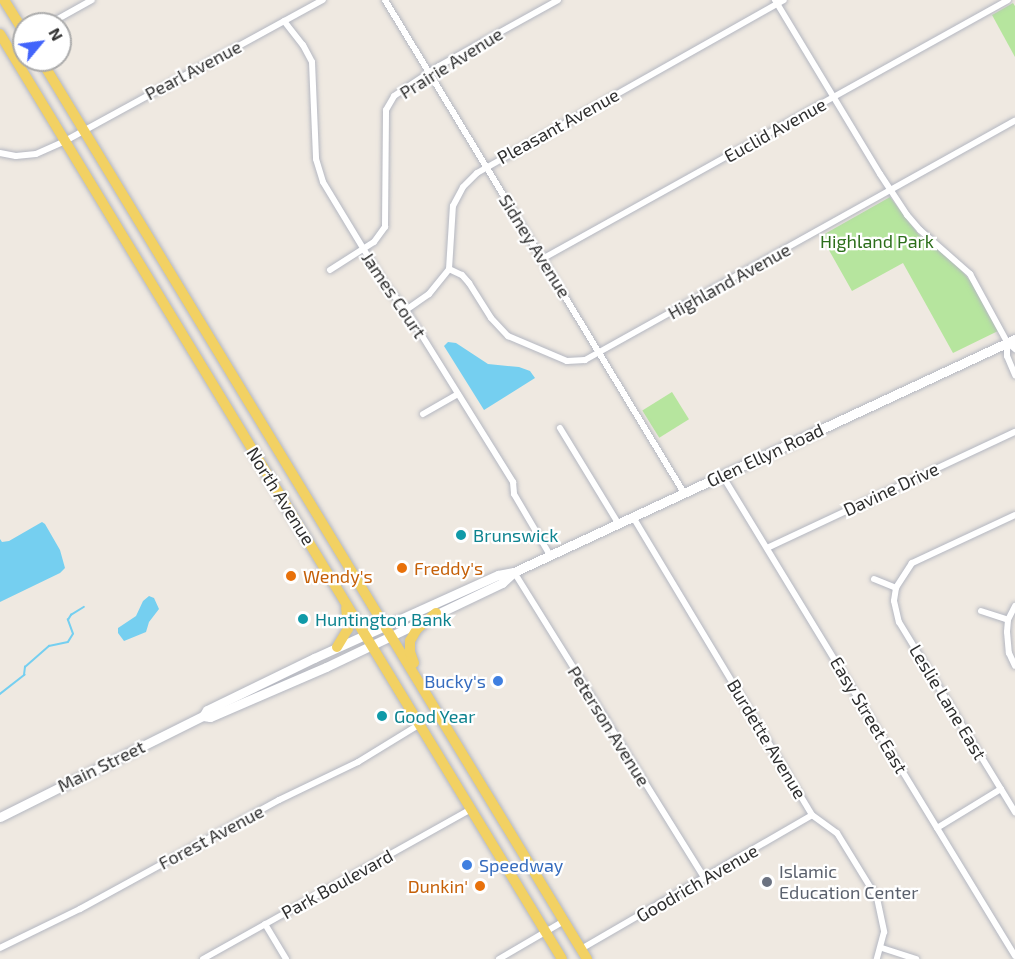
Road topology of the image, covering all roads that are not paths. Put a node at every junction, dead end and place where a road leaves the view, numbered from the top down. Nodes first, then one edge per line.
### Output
1 (4, 0) edge
2 (92, 0) edge
3 (323, 0) edge
4 (385, 0) edge
5 (558, 0) edge
6 (784, 0) edge
7 (1008, 0) edge
8 (777, 2) edge
9 (70, 12) edge
10 (12, 13) edge
11 (284, 21) junction
12 (0, 34) edge
13 (48, 72) edge
14 (428, 73) junction
15 (835, 97) junction
16 (1015, 121) edge
17 (84, 130) junction
18 (65, 141) junction
19 (0, 153) edge
20 (486, 167) junction
21 (891, 190) junction
22 (363, 250) junction
23 (542, 259) junction
24 (449, 269) junction
25 (330, 270) dead end
26 (406, 310) junction
27 (1011, 341) edge
28 (1015, 349) edge
29 (600, 352) junction
30 (1015, 375) edge
31 (458, 394) junction
32 (423, 414) dead end
33 (560, 428) dead end
34 (1015, 432) edge
35 (722, 475) junction
36 (684, 493) junction
37 (1015, 515) edge
38 (633, 517) junction
39 (618, 523) junction
40 (767, 548) junction
41 (550, 555) junction
42 (514, 572) junction
43 (874, 579) dead end
44 (336, 585) junction
45 (896, 588) junction
46 (1015, 606) edge
47 (981, 611) dead end
48 (436, 613) junction
49 (1008, 620) junction
50 (386, 624) junction
51 (366, 634) junction
52 (392, 634) junction
53 (373, 645) junction
54 (337, 647) junction
55 (1015, 666) edge
56 (432, 701) junction
57 (203, 716) junction
58 (420, 724) junction
59 (1001, 789) junction
60 (472, 809) junction
61 (1015, 812) edge
62 (812, 815) junction
63 (0, 817) edge
64 (937, 828) junction
65 (705, 879) junction
66 (564, 921) junction
67 (265, 924) junction
68 (546, 932) junction
69 (0, 948) edge
70 (882, 948) junction
71 (581, 949) junction
72 (1015, 956) edge
73 (203, 959) edge
74 (286, 959) edge
75 (499, 959) edge
76 (562, 959) edge
77 (587, 959) edge
78 (877, 959) edge
79 (916, 959) edge

1 - 10 main road
2 - 9 street
3 - 11 street, Pearl Avenue
4 - 14 street, Sidney Avenue
5 - 14 street, Prairie Avenue
6 - 8 street, Pleasant Avenue
7 - 15 street, Euclid Avenue
8 - 15 street
8 - 20 street, Pleasant Avenue
11 - 17 street, Pearl Avenue
11 - 22 street, James Court
12 - 18 main road, North Avenue
13 - 17 main road, North Avenue
14 - 20 street, Sidney Avenue
14 - 22 street, Prairie Avenue
15 - 21 street
15 - 23 street, Euclid Avenue
16 - 21 street, Highland Avenue
17 - 18 street, Pearl Avenue
17 - 50 main road, North Avenue
18 - 19 street, Pearl Avenue
18 - 44 main road, North Avenue
20 - 23 street, Sidney Avenue
20 - 24 street, Pleasant Avenue
21 - 27 street
21 - 29 street, Highland Avenue
22 - 25 street, Prairie Avenue
22 - 26 street, James Court
23 - 29 street, Sidney Avenue
24 - 26 street
24 - 29 street, Highland Avenue
26 - 31 street, James Court
27 - 28 street
27 - 30 street
27 - 35 street, Glen Ellyn Road
29 - 36 street, Sidney Avenue
31 - 32 street
31 - 41 street, James Court
33 - 39 street
34 - 40 street, Davine Drive
35 - 36 street, Glen Ellyn Road
35 - 40 street, Easy Street East
36 - 38 street, Glen Ellyn Road
37 - 45 street
38 - 39 street, Glen Ellyn Road
38 - 62 street, Burdette Avenue
39 - 41 street, Glen Ellyn Road
40 - 64 street, Easy Street East
41 - 42 street, Glen Ellyn Road
42 - 48 street, Glen Ellyn Road
42 - 50 street, Glen Ellyn Road
42 - 65 street, Peterson Avenue
43 - 45 street
44 - 51 main road, North Avenue
44 - 54 main road
45 - 59 street, Leslie Lane East
46 - 49 street
47 - 49 street
48 - 52 street, Glen Ellyn Road
48 - 56 main road
49 - 55 street
50 - 51 street, Glen Ellyn Road
50 - 52 main road, North Avenue
51 - 53 main road, North Avenue
51 - 54 street, Main Street
52 - 53 street, Glen Ellyn Road
52 - 56 main road, North Avenue
53 - 57 street, Main Street
53 - 58 main road, North Avenue
54 - 57 street, Main Street
56 - 66 main road, North Avenue
57 - 63 street, Main Street
58 - 60 main road, North Avenue
58 - 69 street, Forest Avenue
59 - 61 street, Leslie Lane East
59 - 64 street
60 - 67 street, Park Boulevard
60 - 68 main road, North Avenue
62 - 65 street, Goodrich Avenue
62 - 70 street, Burdette Avenue
64 - 72 street, Easy Street East
65 - 71 street, Goodrich Avenue
66 - 68 street
66 - 71 main road, North Avenue
67 - 73 street, Park Boulevard
67 - 74 street
68 - 75 street
68 - 76 main road, North Avenue
70 - 78 street, Burdette Avenue
70 - 79 street
71 - 77 main road, North Avenue

